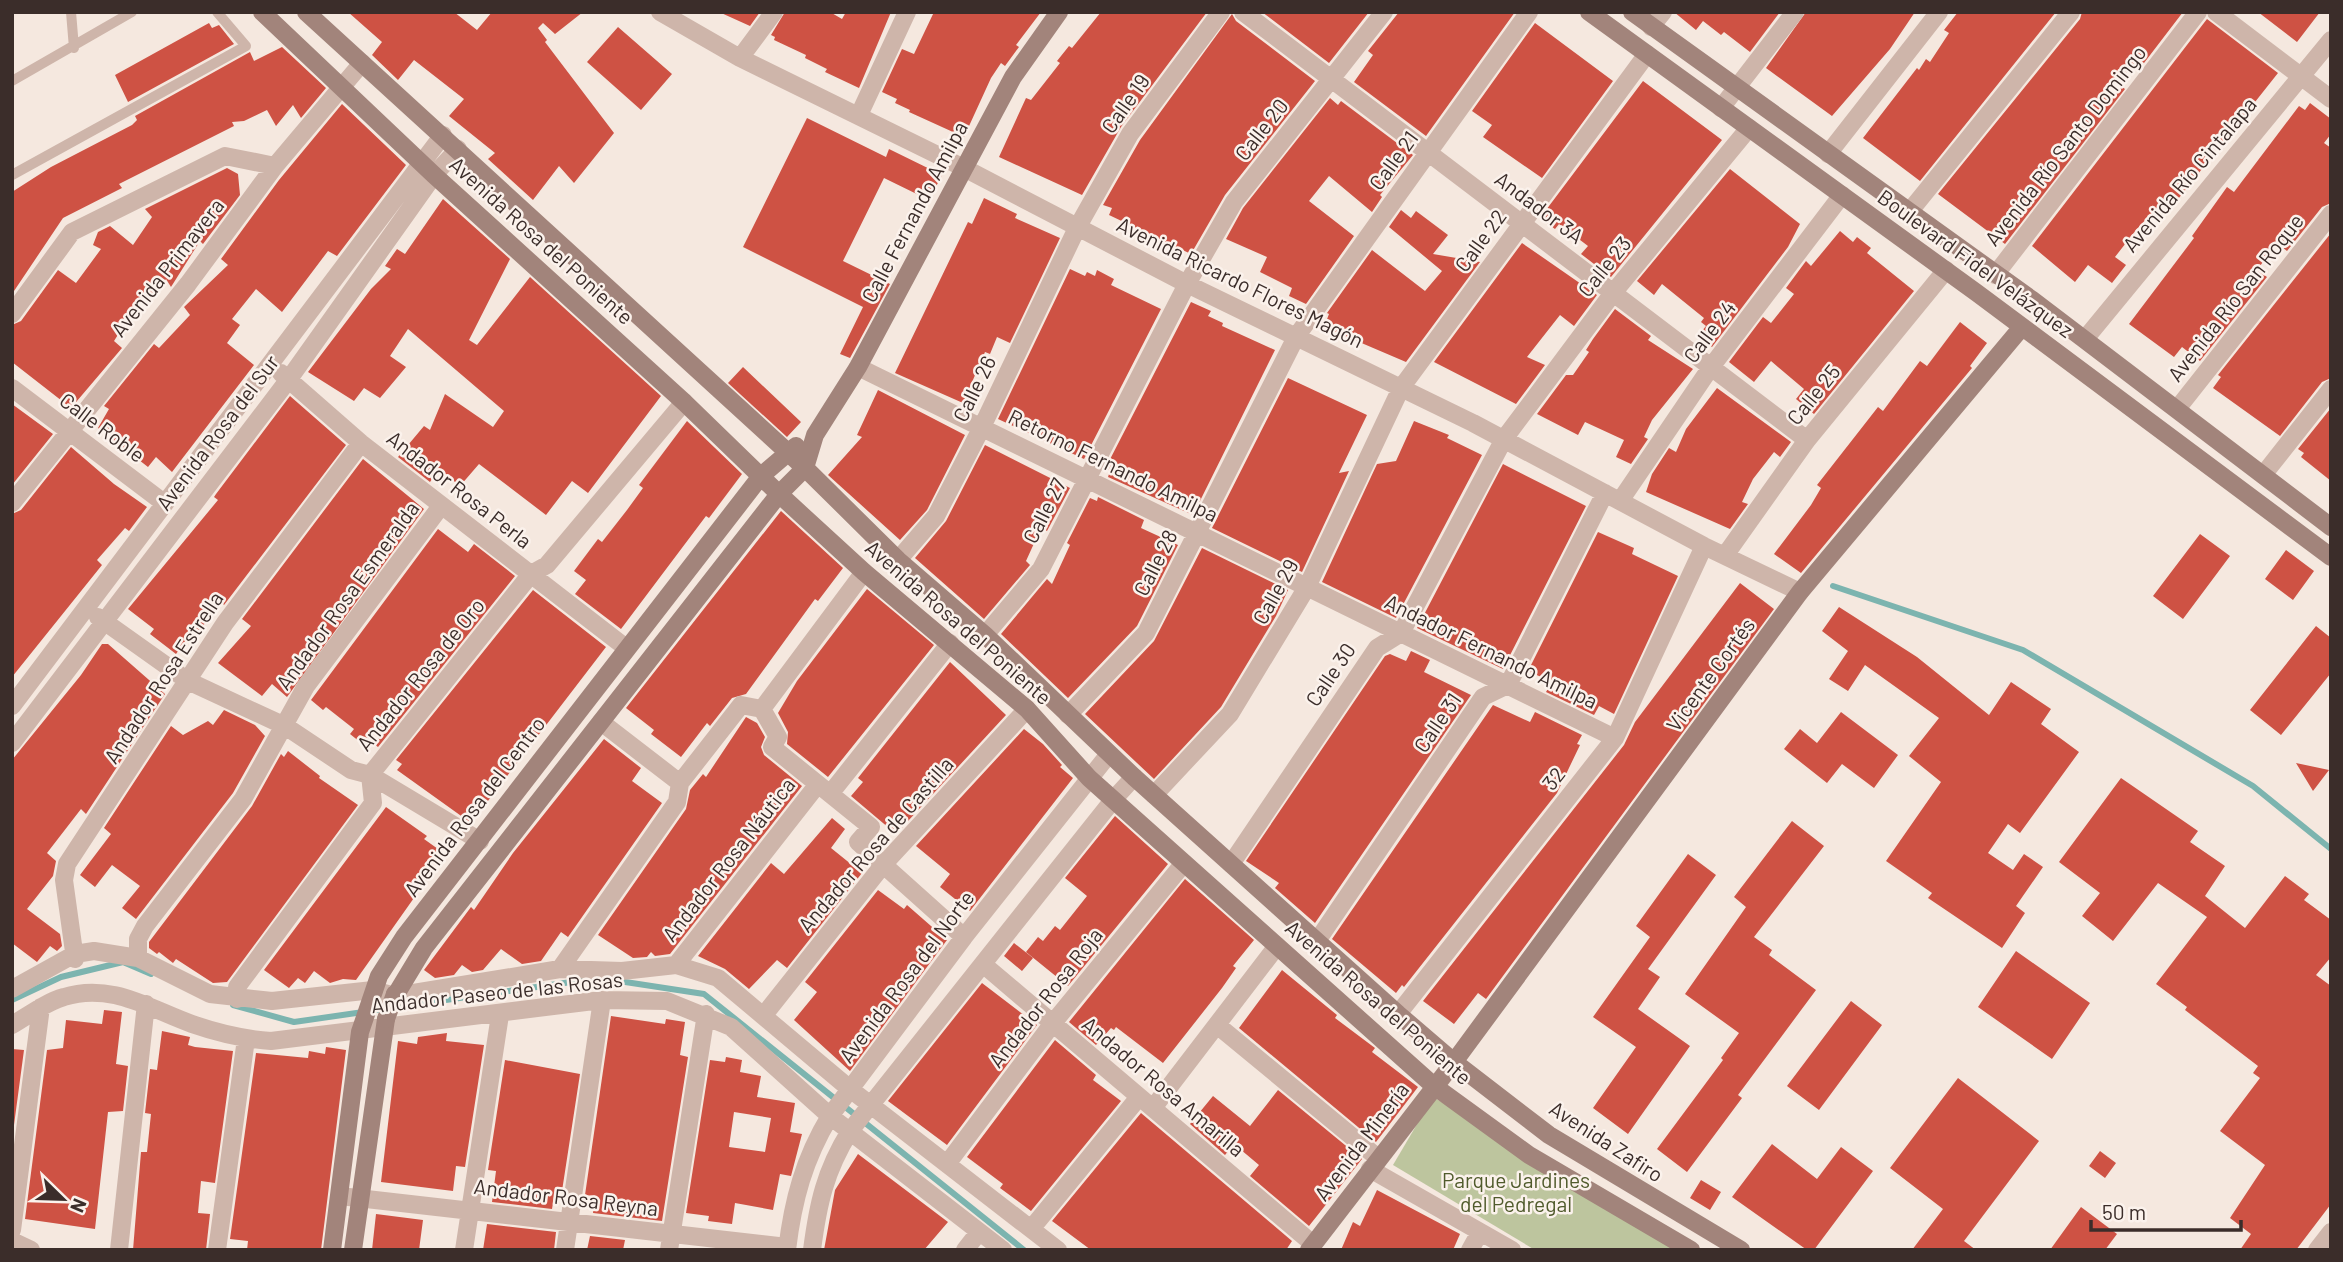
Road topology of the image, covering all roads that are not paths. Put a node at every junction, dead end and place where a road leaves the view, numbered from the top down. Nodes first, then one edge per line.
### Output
1 (71, 12) edge
2 (132, 12) edge
3 (217, 12) edge
4 (262, 12) edge
5 (306, 12) edge
6 (660, 12) edge
7 (774, 12) edge
8 (907, 12) edge
9 (1059, 12) edge
10 (1222, 12) edge
11 (1243, 12) edge
12 (1384, 12) edge
13 (1529, 12) edge
14 (1588, 12) edge
15 (1632, 12) edge
16 (1795, 12) edge
17 (1939, 12) edge
18 (2071, 12) edge
19 (2198, 12) edge
20 (2216, 12) edge
21 (1657, 19) edge
22 (2331, 40) edge
23 (74, 48) junction
24 (1647, 54) junction
25 (740, 58) junction
26 (362, 63) junction
27 (2302, 77) junction
28 (1331, 79) junction
29 (12, 81) edge
30 (343, 85) junction
31 (1736, 87) junction
32 (2331, 99) edge
33 (1721, 108) junction
34 (859, 115) junction
35 (1749, 128) junction
36 (443, 135) junction
37 (458, 149) junction
38 (1428, 152) junction
39 (1828, 154) junction
40 (275, 166) junction
41 (964, 168) junction
42 (428, 169) junction
43 (12, 175) edge
44 (1842, 195) junction
45 (1910, 211) junction
46 (2331, 214) edge
47 (1522, 224) junction
48 (1077, 228) junction
49 (1946, 270) junction
50 (1995, 275) junction
51 (1187, 284) junction
52 (1613, 293) junction
53 (12, 314) edge
54 (2022, 327) junction
55 (1296, 337) junction
56 (2085, 339) junction
57 (270, 364) junction
58 (858, 367) junction
59 (1712, 367) junction
60 (289, 379) junction
61 (12, 388) edge
62 (1401, 388) junction
63 (2331, 389) edge
64 (684, 402) junction
65 (2177, 409) junction
66 (982, 427) junction
67 (67, 432) junction
68 (815, 435) junction
69 (1504, 439) junction
70 (1807, 440) junction
71 (361, 443) junction
72 (786, 451) junction
73 (805, 468) junction
74 (2263, 475) junction
75 (761, 476) junction
76 (1087, 479) junction
77 (779, 494) junction
78 (1613, 497) junction
79 (12, 503) edge
80 (164, 503) junction
81 (441, 506) junction
82 (2331, 527) edge
83 (1197, 533) junction
84 (1704, 546) junction
85 (1726, 554) junction
86 (2331, 557) edge
87 (898, 560) junction
88 (864, 572) junction
89 (531, 574) junction
90 (1307, 587) junction
91 (1800, 592) junction
92 (86, 607) junction
93 (1348, 607) joint
94 (105, 622) junction
95 (1401, 633) junction
96 (985, 635) junction
97 (950, 643) junction
98 (625, 647) junction
99 (188, 681) junction
100 (1508, 685) junction
101 (12, 706) edge
102 (762, 709) junction
103 (1027, 709) junction
104 (1068, 715) junction
105 (601, 722) junction
106 (285, 726) junction
107 (1615, 738) junction
108 (12, 743) edge
109 (1110, 754) junction
110 (370, 775) junction
111 (1134, 777) junction
112 (1088, 778) junction
113 (680, 783) junction
114 (824, 789) junction
115 (1154, 795) junction
116 (1113, 800) junction
117 (480, 841) junction
118 (1184, 863) junction
119 (1231, 864) junction
120 (883, 865) junction
121 (964, 937) junction
122 (1317, 941) junction
123 (1277, 946) junction
124 (75, 957) junction
125 (138, 958) junction
126 (984, 964) junction
127 (676, 965) junction
128 (560, 969) junction
129 (12, 989) edge
130 (371, 995) junction
131 (395, 995) junction
132 (237, 997) junction
133 (602, 1000) junction
134 (146, 1004) junction
135 (41, 1007) junction
136 (706, 1014) junction
137 (1398, 1014) junction
138 (500, 1015) junction
139 (764, 1015) junction
140 (1053, 1023) junction
141 (384, 1024) junction
142 (12, 1025) edge
143 (1217, 1025) junction
144 (361, 1026) junction
145 (246, 1039) junction
146 (1454, 1062) junction
147 (1434, 1086) junction
148 (840, 1102) junction
149 (1146, 1102) junction
150 (860, 1118) junction
151 (947, 1164) junction
152 (1374, 1164) junction
153 (340, 1196) junction
154 (360, 1198) junction
155 (469, 1210) junction
156 (569, 1221) junction
157 (1031, 1229) junction
158 (12, 1230) edge
159 (979, 1232) junction
160 (1480, 1232) junction
161 (2331, 1232) edge
162 (12, 1241) edge
163 (670, 1241) edge
164 (1311, 1247) edge
165 (787, 1248) edge
166 (31, 1250) edge
167 (119, 1250) edge
168 (217, 1250) edge
169 (332, 1250) edge
170 (353, 1250) edge
171 (464, 1250) edge
172 (565, 1250) edge
173 (812, 1250) edge
174 (965, 1250) edge
175 (1003, 1250) edge
176 (1058, 1250) edge
177 (1470, 1250) edge
178 (1512, 1250) edge
179 (1691, 1250) edge
180 (1741, 1250) edge
181 (2317, 1250) edge

1 - 23 lane
2 - 23 lane
3 - 43 lane
4 - 30 street, Avenida Rosa del Poniente
5 - 26 street, Avenida Rosa del Poniente
6 - 25 street, Avenida Ricardo Flores Magón
7 - 25 street
8 - 34 street
9 - 41 street, Calle Fernando Amilpa
10 - 48 street, Calle 19
11 - 28 street, Andador 3A
12 - 28 street, Calle 20
13 - 38 street, Calle 21
14 - 24 street, Boulevard Fidel Velázquez
15 - 21 street, Boulevard Fidel Velázquez
16 - 31 street
17 - 39 street
18 - 45 street
19 - 50 street, Avenida Río Santo Domingo
20 - 27 street
21 - 31 street, Boulevard Fidel Velázquez
22 - 27 street, Avenida Río Cintalapa
23 - 29 lane
24 - 33 street, Boulevard Fidel Velázquez
24 - 47 street, Calle 22
25 - 34 street, Avenida Ricardo Flores Magón
26 - 30 street, Avenida Primavera
26 - 36 street, Avenida Rosa del Poniente
27 - 32 street
27 - 56 street, Avenida Río Cintalapa
28 - 38 street, Andador 3A
28 - 51 street, Calle 20
30 - 40 street, Avenida Primavera
30 - 42 street, Avenida Rosa del Poniente
31 - 33 street
31 - 39 street, Boulevard Fidel Velázquez
33 - 35 street, Boulevard Fidel Velázquez
34 - 41 street, Avenida Ricardo Flores Magón
35 - 44 street, Boulevard Fidel Velázquez
35 - 52 street, Calle 23
36 - 37 street, Avenida Rosa del Poniente
36 - 42 street, Avenida Rosa del Sur
37 - 42 street, Avenida Rosa del Sur
37 - 72 street, Avenida Rosa del Poniente
38 - 47 street, Andador 3A
38 - 55 street, Calle 21
39 - 45 street, Boulevard Fidel Velázquez
40 - 53 street
40 - 67 street, Avenida Primavera
41 - 48 street, Avenida Ricardo Flores Magón
41 - 58 street, Calle Fernando Amilpa
42 - 57 street, Avenida Rosa del Sur
42 - 60 street, Avenida Rosa del Sur
42 - 64 street, Avenida Rosa del Poniente
44 - 49 street, Boulevard Fidel Velázquez
44 - 59 street, Calle 24
45 - 50 street, Boulevard Fidel Velázquez
46 - 65 street, Avenida Río San Roque
47 - 52 street, Andador 3A
47 - 62 street, Calle 22
48 - 51 street, Avenida Ricardo Flores Magón
48 - 66 street, Calle 26
49 - 54 street, Boulevard Fidel Velázquez
49 - 70 street, Calle 25
50 - 56 street, Boulevard Fidel Velázquez
51 - 55 street, Avenida Ricardo Flores Magón
51 - 76 street, Calle 27
52 - 59 street, Andador 3A
52 - 69 street, Calle 23
54 - 86 street, Boulevard Fidel Velázquez
54 - 91 street, Vicente Cortés
55 - 62 street, Avenida Ricardo Flores Magón
55 - 83 street, Calle 28
56 - 65 street, Boulevard Fidel Velázquez
57 - 60 street, Andador Rosa Perla
57 - 80 street, Avenida Rosa del Sur
58 - 66 street, Retorno Fernando Amilpa
58 - 68 street, Calle Fernando Amilpa
59 - 70 street, Andador 3A
59 - 78 street, Calle 24
60 - 71 street, Andador Rosa Perla
60 - 94 street, Avenida Rosa del Sur
61 - 67 street, Calle Roble
62 - 69 street, Avenida Ricardo Flores Magón
62 - 90 street, Calle 29
63 - 74 street
64 - 75 street, Avenida Rosa del Poniente
64 - 89 street, Andador Rosa de Oro
65 - 74 street, Boulevard Fidel Velázquez
66 - 76 street, Retorno Fernando Amilpa
66 - 87 street, Calle 26
67 - 79 street, Avenida Primavera
67 - 80 street, Calle Roble
68 - 72 street, Calle Fernando Amilpa
68 - 73 street, Calle Fernando Amilpa
69 - 78 street, Avenida Ricardo Flores Magón
69 - 95 street, Calle 30
70 - 85 street, Calle 25
71 - 81 street, Andador Rosa Perla
71 - 99 street, Andador Rosa Estrella
72 - 73 street, Avenida Rosa del Poniente
72 - 75 street, Avenida Rosa del Centro
73 - 77 street
73 - 87 street, Avenida Rosa del Poniente
74 - 82 street, Boulevard Fidel Velázquez
75 - 77 street, Avenida Rosa del Poniente
75 - 98 street, Avenida Rosa del Centro
76 - 83 street, Retorno Fernando Amilpa
76 - 96 street, Calle 27
77 - 88 street, Avenida Rosa del Poniente
77 - 105 street
78 - 84 street, Avenida Ricardo Flores Magón
78 - 100 street
80 - 92 street, Avenida Rosa del Sur
81 - 89 street, Andador Rosa Perla
81 - 106 street, Andador Rosa Esmeralda
83 - 90 street, Retorno Fernando Amilpa
83 - 104 street, Calle 28
84 - 85 street, Avenida Ricardo Flores Magón
84 - 107 street, 32
85 - 91 street, Avenida Ricardo Flores Magón
87 - 96 street, Avenida Rosa del Poniente
88 - 97 street, Avenida Rosa del Poniente
88 - 102 street
89 - 98 street, Andador Rosa Perla
89 - 110 street, Andador Rosa de Oro
90 - 93 street, Retorno Fernando Amilpa
90 - 115 street, Calle 29
91 - 146 street, Vicente Cortés
92 - 94 street
92 - 101 street, Avenida Rosa del Sur
93 - 95 street, Andador Fernando Amilpa
94 - 99 street
94 - 108 street, Avenida Rosa del Sur
95 - 100 street, Andador Fernando Amilpa
95 - 119 street, Calle 30
96 - 104 street, Avenida Rosa del Poniente
97 - 103 street, Avenida Rosa del Poniente
97 - 114 street, Andador Rosa Náutica
98 - 117 street, Avenida Rosa del Centro
99 - 106 street
99 - 124 street, Andador Rosa Estrella
100 - 107 street, Andador Fernando Amilpa
100 - 122 street, Calle 31
102 - 113 street
102 - 114 street
103 - 112 street, Avenida Rosa del Poniente
103 - 120 street, Andador Rosa de Castilla
104 - 109 street, Avenida Rosa del Poniente
105 - 113 street
105 - 131 street
106 - 110 street
106 - 125 street, Andador Rosa Esmeralda
107 - 137 street, 32
109 - 111 street, Avenida Rosa del Poniente
109 - 112 street, Avenida Rosa del Norte
110 - 117 street
110 - 132 street, Andador Rosa de Oro
111 - 115 street, Avenida Rosa del Poniente
111 - 116 street
112 - 116 street, Avenida Rosa del Poniente
112 - 121 street, Avenida Rosa del Norte
113 - 128 street
114 - 120 street
114 - 127 street, Andador Rosa Náutica
115 - 119 street, Avenida Rosa del Poniente
116 - 118 street, Avenida Rosa del Poniente
116 - 126 street
117 - 130 street, Avenida Rosa del Centro
118 - 123 street, Avenida Rosa del Poniente
118 - 140 street, Andador Rosa Roja
119 - 122 street, Avenida Rosa del Poniente
120 - 121 street
120 - 139 street, Andador Rosa de Castilla
121 - 148 street, Avenida Rosa del Norte
122 - 137 street, Avenida Rosa del Poniente
123 - 143 street
123 - 147 street, Avenida Rosa del Poniente
124 - 125 street
124 - 129 street
125 - 132 street
126 - 140 street, Andador Rosa Amarilla
126 - 150 street
127 - 128 street, Andador Paseo de las Rosas
127 - 139 street, Andador Paseo de las Rosas
128 - 131 street, Andador Paseo de las Rosas
130 - 131 street, Andador Paseo de las Rosas
130 - 132 street
130 - 144 street, Avenida Rosa del Centro
131 - 141 street, bridge
133 - 136 street, Andador Paseo de las Rosas
133 - 138 street, Andador Paseo de las Rosas
133 - 156 street
134 - 135 street, Andador Paseo de las Rosas
134 - 145 street, Andador Paseo de las Rosas
134 - 167 street
135 - 142 street, Andador Paseo de las Rosas
135 - 158 street
136 - 148 street, Andador Paseo de las Rosas
136 - 163 street
137 - 146 street, Avenida Rosa del Poniente
138 - 141 street, Andador Paseo de las Rosas
138 - 155 street
139 - 148 street, Andador Paseo de las Rosas
140 - 149 street, Andador Rosa Amarilla
140 - 151 street, Andador Rosa Roja
141 - 144 street, Andador Paseo de las Rosas
141 - 154 street
143 - 149 street
143 - 152 street
144 - 145 street, Andador Paseo de las Rosas
144 - 153 street, Avenida Rosa del Centro
145 - 168 street
146 - 147 street, Avenida Minería
146 - 180 street, Avenida Zafiro
147 - 152 street, Avenida Minería
147 - 179 street, Avenida Rosa del Poniente
148 - 150 street, Andador Paseo de las Rosas
148 - 150 street, Andador Paseo de las Rosas
148 - 165 street, Avenida Rosa del Norte
149 - 157 street
149 - 164 street, Andador Rosa Amarilla
150 - 151 street, Andador Paseo de las Rosas
150 - 159 street, Andador Paseo de las Rosas
150 - 173 street
151 - 157 street, Andador Paseo de las Rosas
152 - 160 street
152 - 164 street, Avenida Minería
153 - 154 street, Andador Rosa Reyna
153 - 169 street, Avenida Rosa del Centro
154 - 155 street, Andador Rosa Reyna
154 - 170 street
155 - 156 street, Andador Rosa Reyna
155 - 171 street
156 - 163 street, Andador Rosa Reyna
156 - 172 street
157 - 176 street, Andador Paseo de las Rosas
159 - 174 street
159 - 175 street, Andador Paseo de las Rosas
160 - 177 street
160 - 178 street
161 - 181 street
162 - 166 street
163 - 165 street, Andador Rosa Reyna

